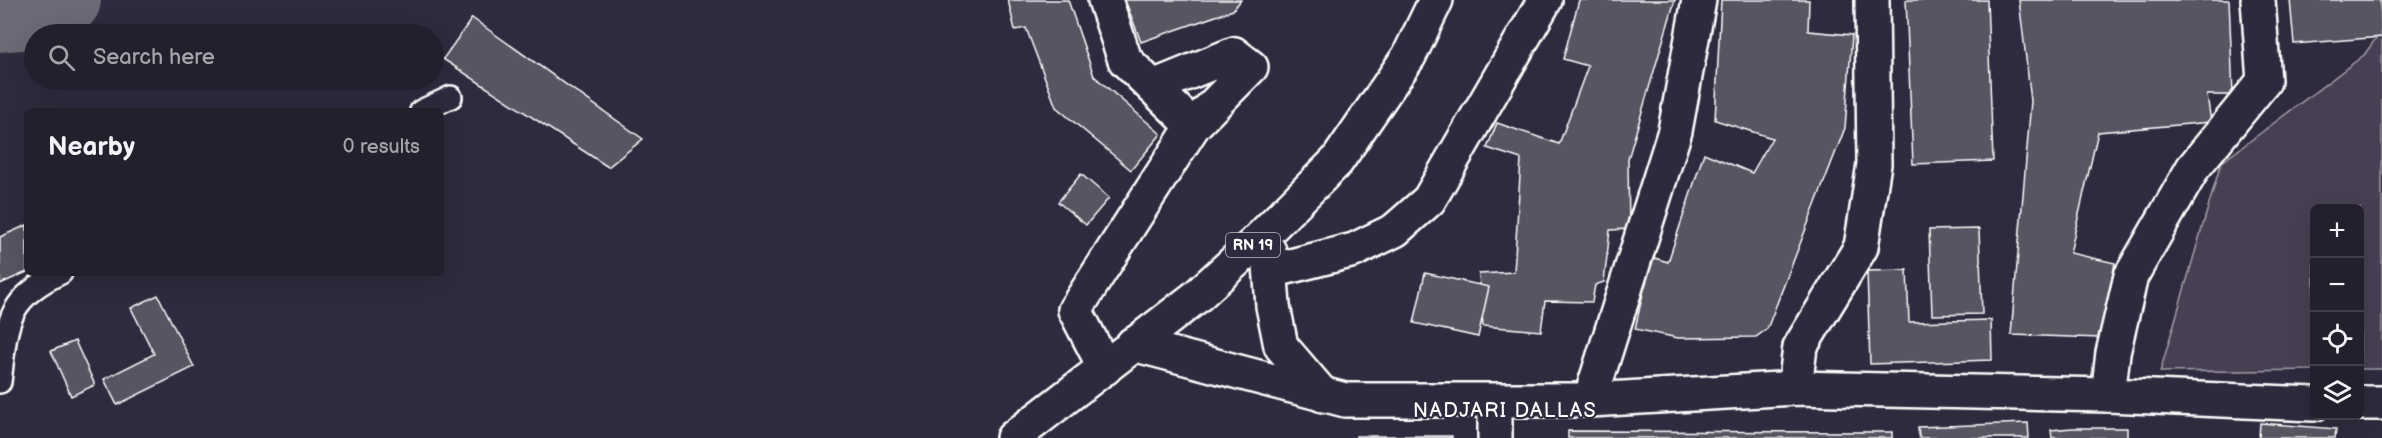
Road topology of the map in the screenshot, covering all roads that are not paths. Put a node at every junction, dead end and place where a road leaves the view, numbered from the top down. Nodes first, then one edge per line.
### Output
1 (1105, 0) edge
2 (1436, 0) edge
3 (1545, 0) edge
4 (1699, 0) edge
5 (1872, 0) edge
6 (2258, 0) edge
7 (1153, 87) junction
8 (451, 98) dead end
9 (428, 108) edge
10 (1193, 126) junction
11 (1267, 231) junction
12 (1270, 271) junction
13 (54, 276) edge
14 (1133, 344) junction
15 (1105, 368) junction
16 (0, 382) edge
17 (1795, 388) junction
18 (1323, 394) junction
19 (2108, 395) junction
20 (1590, 400) junction
21 (1495, 402) junction
22 (2364, 403) edge
23 (2382, 403) edge
24 (2310, 404) edge
25 (1013, 438) edge
26 (1495, 438) edge

1 - 7 street
2 - 11 street, RN 19
3 - 12 street
4 - 20 street
5 - 17 street
6 - 19 street
7 - 10 street
7 - 10 street
8 - 9 lane
10 - 15 street
11 - 12 street
11 - 14 street, RN 19
12 - 18 street
13 - 16 lane
14 - 15 street, RN 19
14 - 18 street
15 - 25 street, RN 19
17 - 19 street
17 - 20 street
18 - 21 street
19 - 24 street
20 - 21 street
21 - 26 street
22 - 23 street

